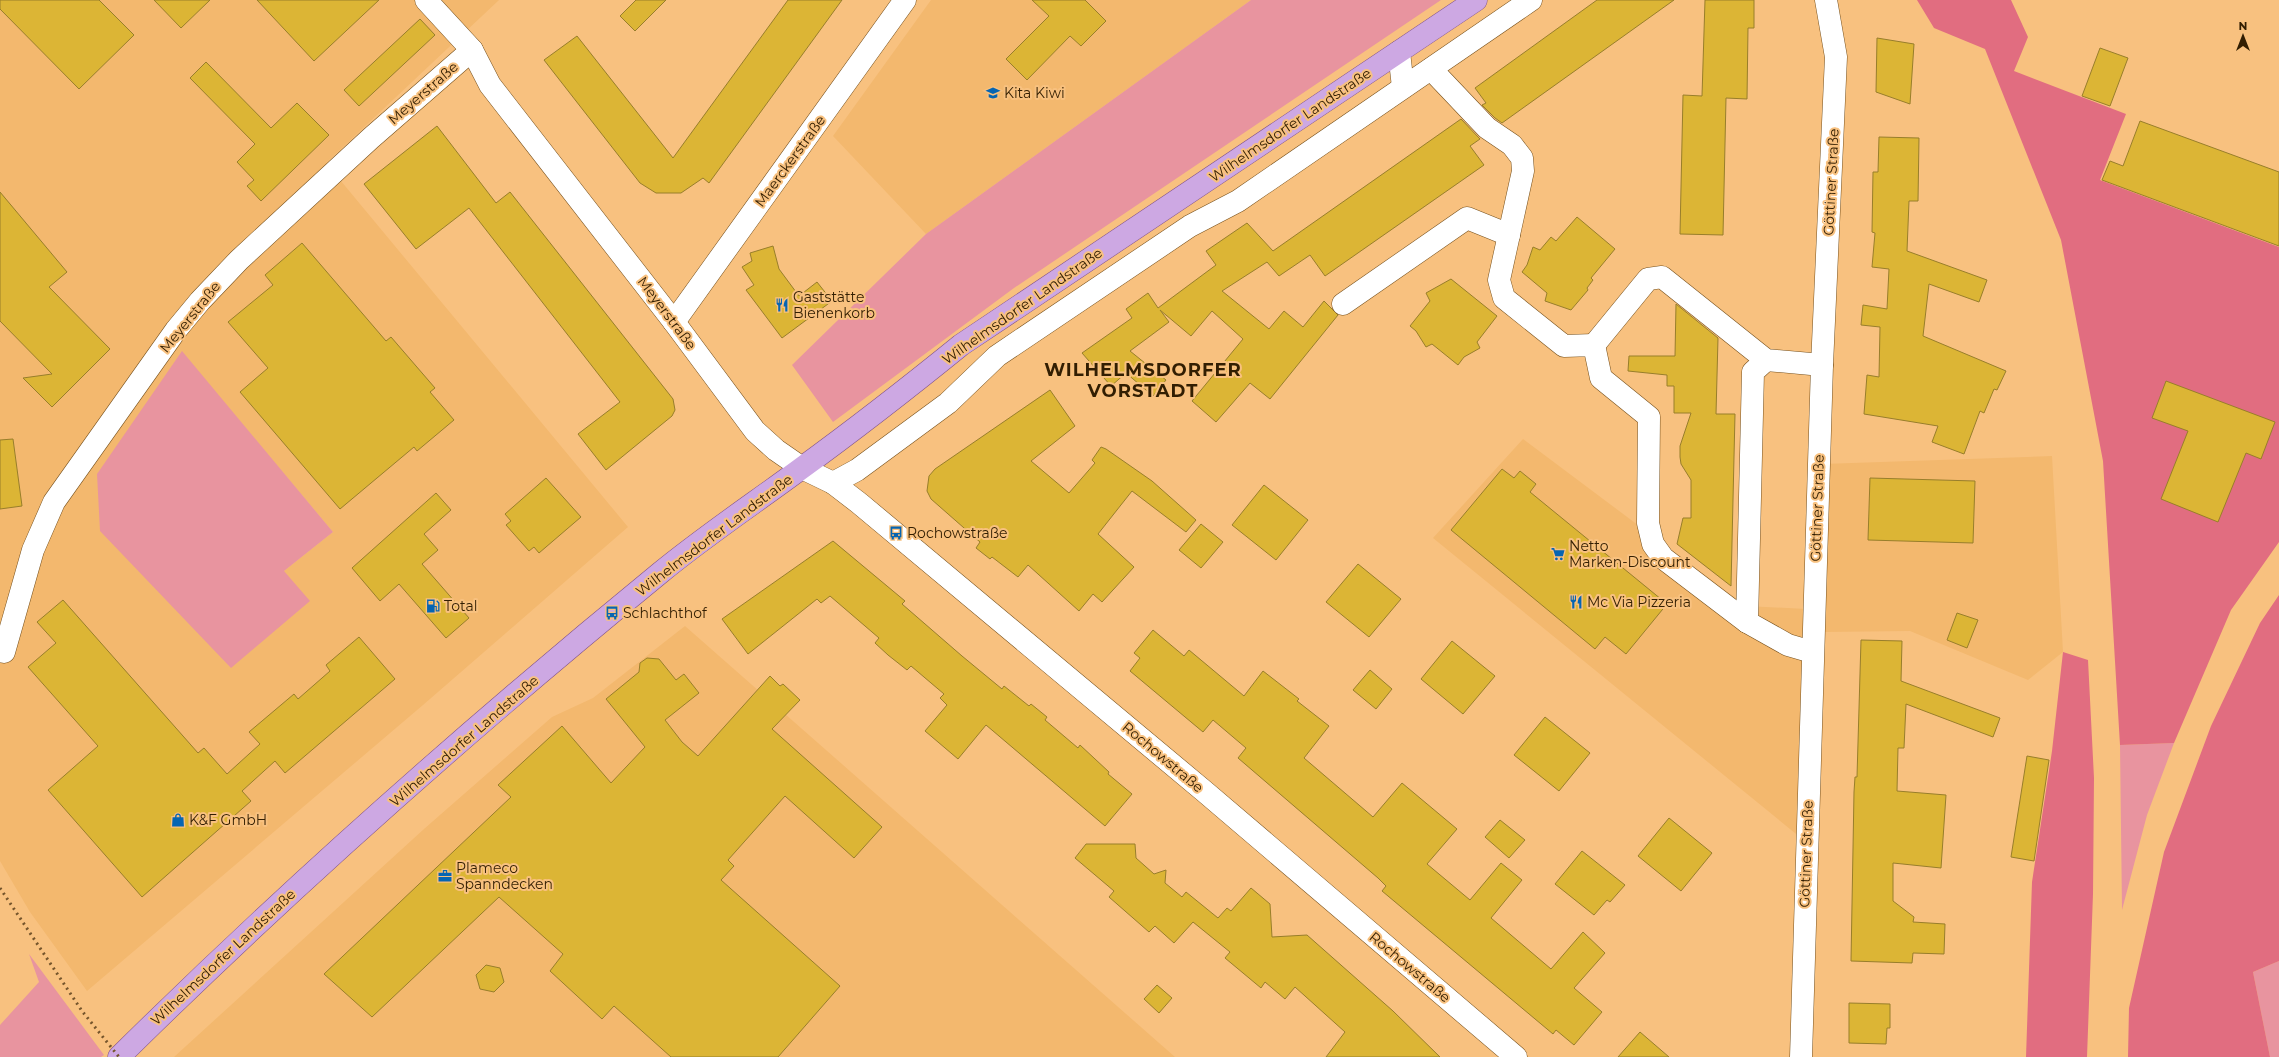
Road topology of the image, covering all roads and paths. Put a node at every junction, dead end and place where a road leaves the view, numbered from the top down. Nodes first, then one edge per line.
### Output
1 (426, 0) edge
2 (905, 0) edge
3 (1476, 0) edge
4 (1531, 0) edge
5 (1826, 0) edge
6 (472, 50) junction
7 (1399, 52) junction
8 (1431, 69) junction
9 (1404, 87) junction
10 (1180, 198) junction
11 (1190, 226) junction
12 (1509, 235) junction
13 (1344, 304) dead end
14 (674, 322) junction
15 (1594, 345) junction
16 (1766, 360) junction
17 (1822, 365) junction
18 (802, 468) junction
19 (833, 483) junction
20 (1747, 622) junction
21 (4, 652) dead end
22 (1812, 652) junction
23 (119, 1057) edge
24 (1516, 1057) edge
25 (1801, 1057) edge

1 - 6 street, Meyerstraße
2 - 14 street, Maerckerstraße
3 - 7 main road, Wilhelmsdorfer Landstraße
4 - 8 street, Wilhelmsdorfer Landstraße
5 - 17 street, Göttiner Straße
6 - 14 street, Meyerstraße
6 - 21 street, Meyerstraße
7 - 9 street
7 - 10 main road, Wilhelmsdorfer Landstraße
8 - 9 street, Wilhelmsdorfer Landstraße
8 - 12 street
9 - 11 street, Wilhelmsdorfer Landstraße
10 - 11 street
10 - 18 main road, Wilhelmsdorfer Landstraße
11 - 19 street, Wilhelmsdorfer Landstraße
12 - 13 street
12 - 15 street
14 - 18 street, Meyerstraße
15 - 16 street
15 - 20 street
16 - 17 street
16 - 20 street
17 - 22 street, Göttiner Straße
18 - 19 street, Rochowstraße
18 - 23 main road, Wilhelmsdorfer Landstraße
19 - 24 street, Rochowstraße
20 - 22 street
22 - 25 street, Göttiner Straße

